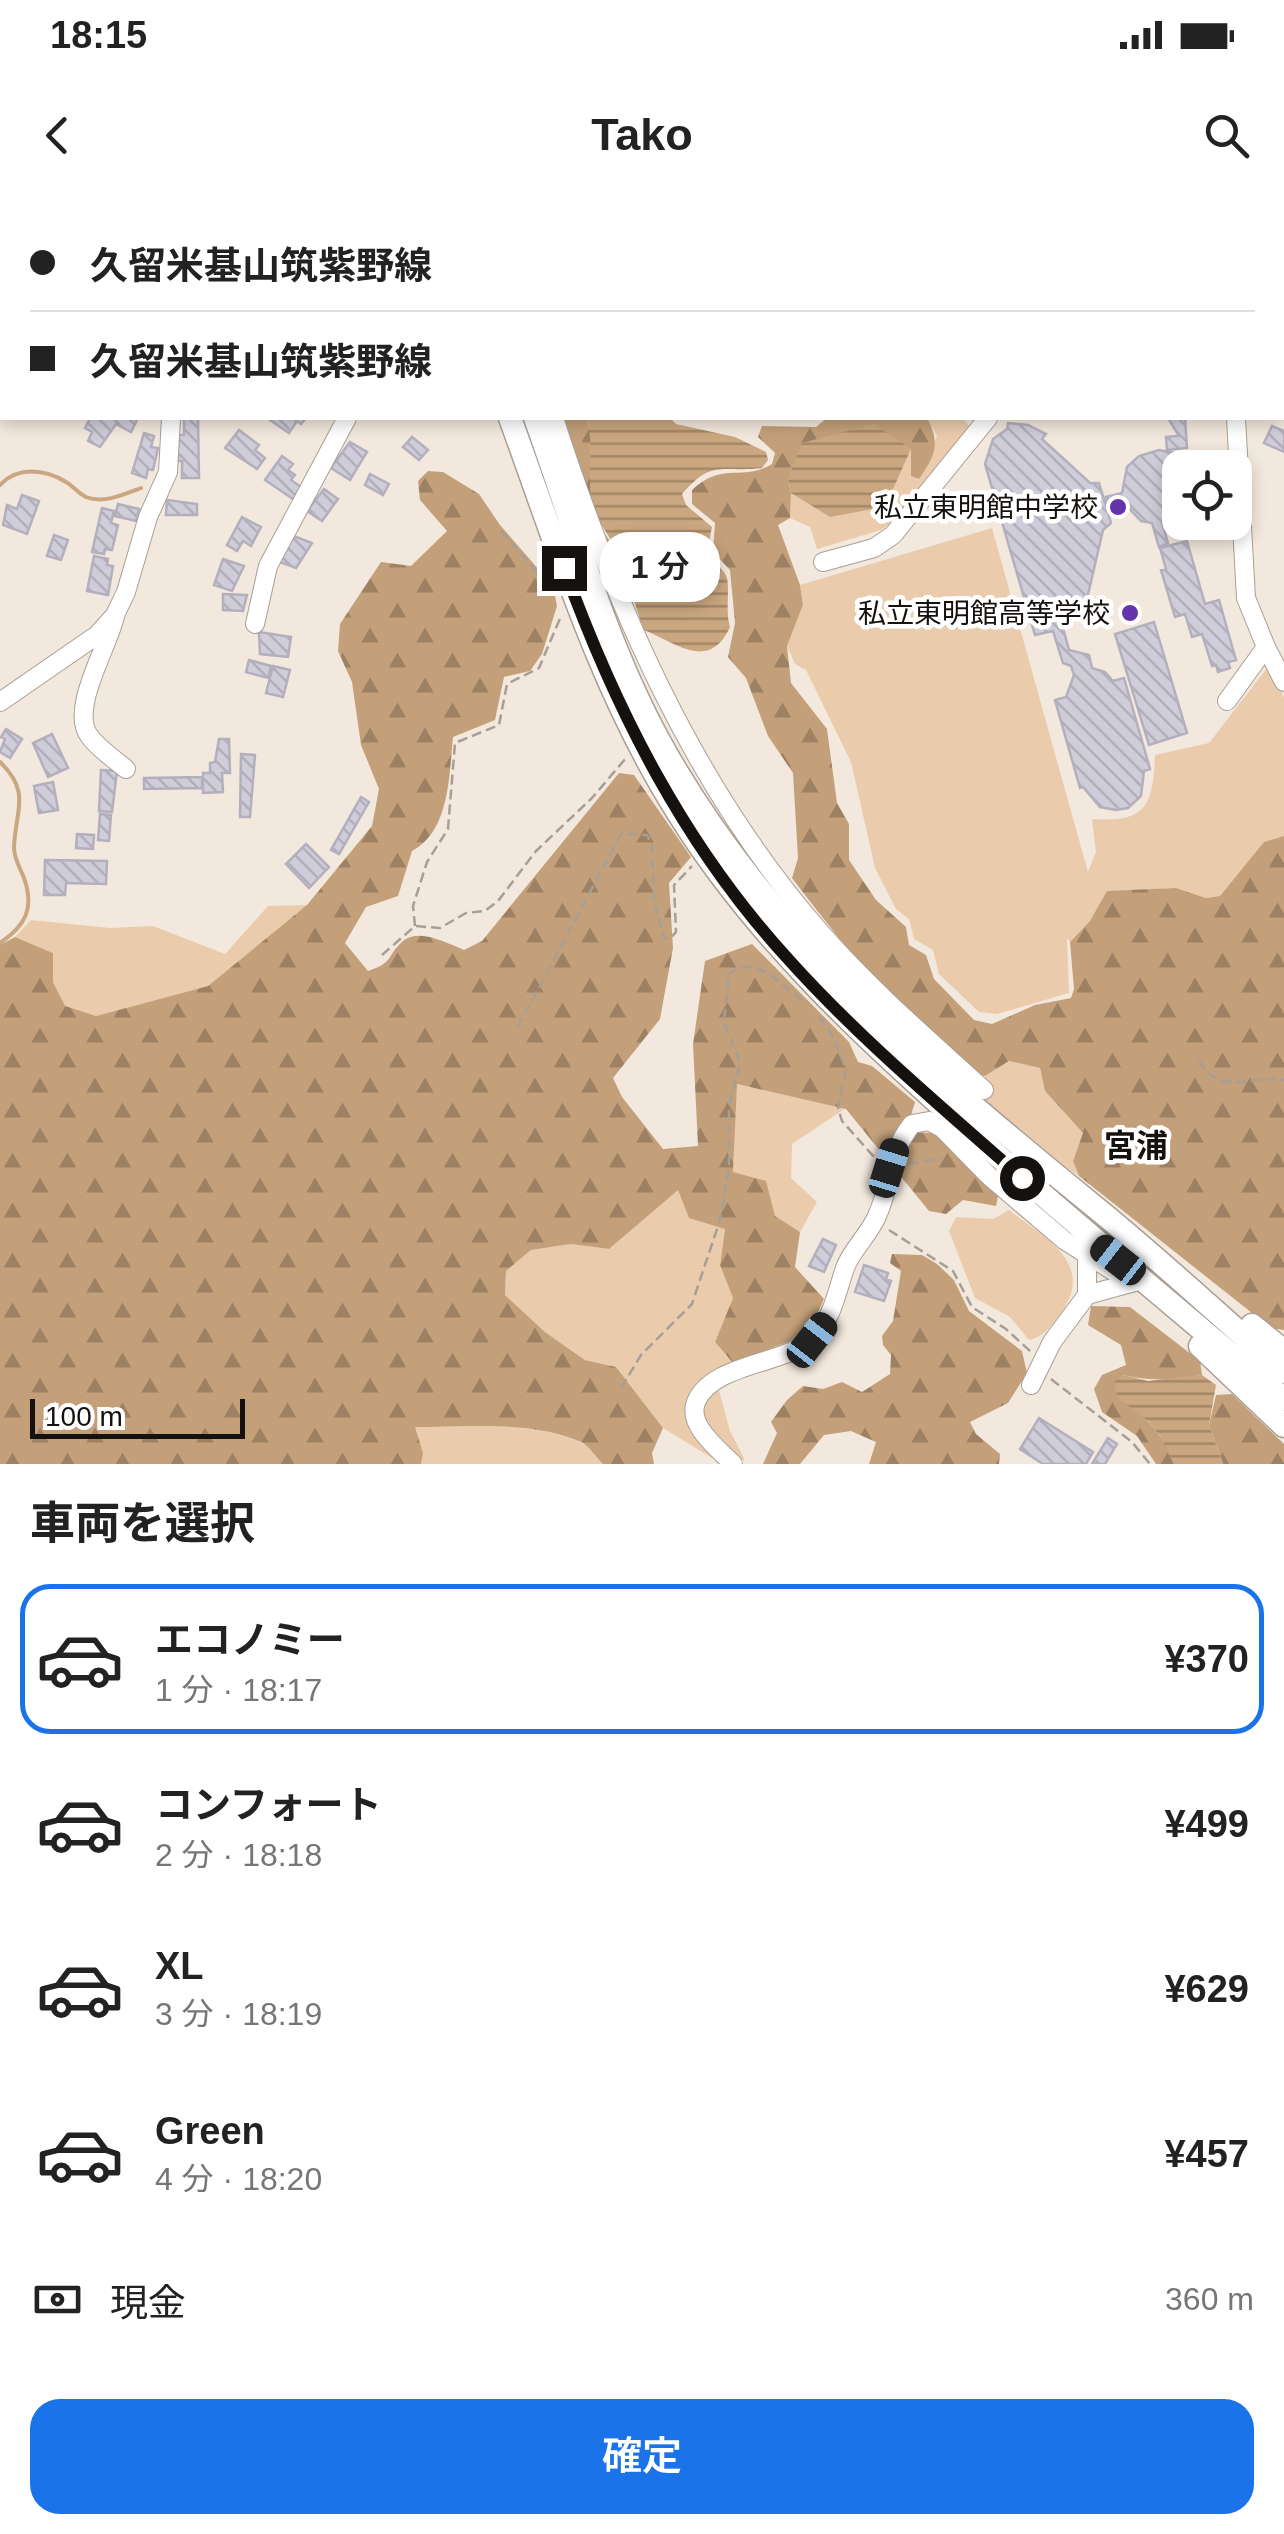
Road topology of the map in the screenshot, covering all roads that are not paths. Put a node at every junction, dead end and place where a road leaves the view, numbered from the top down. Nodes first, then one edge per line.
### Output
1 (171, 420) edge
2 (346, 420) edge
3 (511, 420) edge
4 (536, 420) edge
5 (555, 420) edge
6 (986, 420) edge
7 (1236, 420) edge
8 (822, 562) dead end
9 (116, 615) junction
10 (255, 624) dead end
11 (1266, 646) junction
12 (1284, 682) edge
13 (1227, 700) dead end
14 (0, 702) edge
15 (126, 770) dead end
16 (984, 1090) dead end
17 (1090, 1202) junction
18 (1090, 1246) junction
19 (1138, 1281) junction
20 (1087, 1295) junction
21 (1284, 1351) edge
22 (1284, 1372) edge
23 (1031, 1385) dead end
24 (1284, 1400) edge
25 (1284, 1426) edge
26 (733, 1464) edge

1 - 9 street
2 - 10 street
3 - 18 main road
4 - 17 main road
5 - 16 street
6 - 8 street
7 - 11 street
9 - 14 street
9 - 15 street
11 - 12 street
11 - 13 street
17 - 21 main road
17 - 22 main road
18 - 19 main road
18 - 20 street
18 - 26 street
19 - 20 street
19 - 24 main road
19 - 25 main road
20 - 23 street

